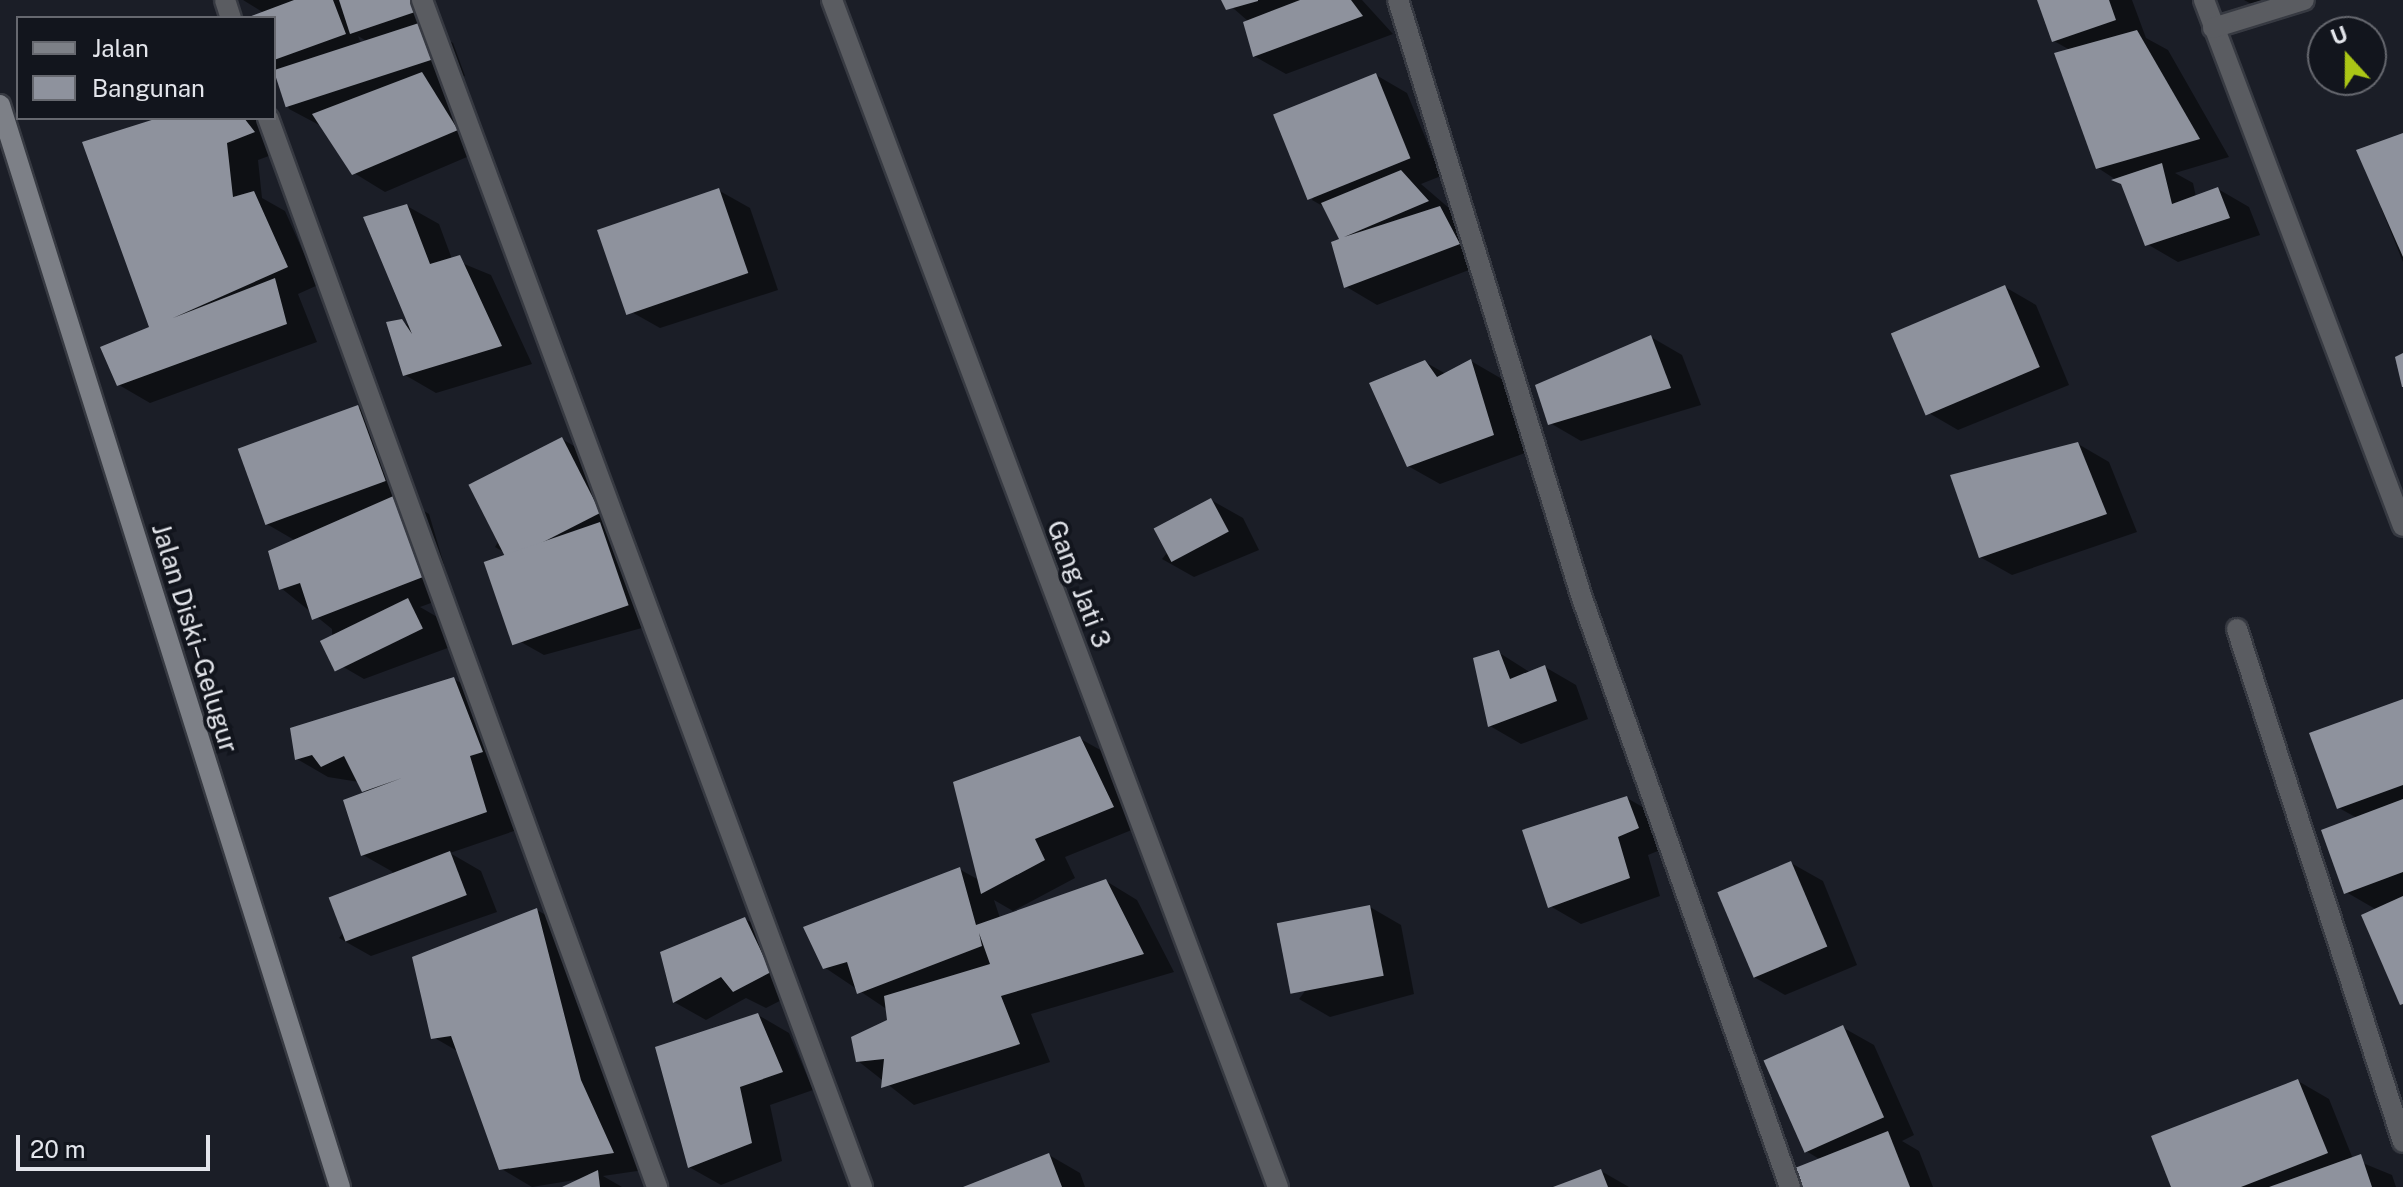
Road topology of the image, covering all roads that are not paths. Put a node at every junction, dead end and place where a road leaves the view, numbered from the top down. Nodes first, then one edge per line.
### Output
1 (422, 0) edge
2 (832, 0) edge
3 (1398, 0) edge
4 (2204, 0) edge
5 (2304, 0) edge
6 (2213, 28) junction
7 (0, 105) edge
8 (269, 120) edge
9 (2403, 526) edge
10 (2237, 629) dead end
11 (2403, 1142) edge
12 (340, 1187) edge
13 (657, 1187) edge
14 (862, 1187) edge
15 (1278, 1187) edge
16 (1790, 1187) edge

1 - 14 street
2 - 15 street, Gang Jati 3
3 - 16 street
4 - 6 street
5 - 6 street
6 - 9 street
7 - 12 main road, Jalan Diski–Gelugur
8 - 13 street
10 - 11 street

